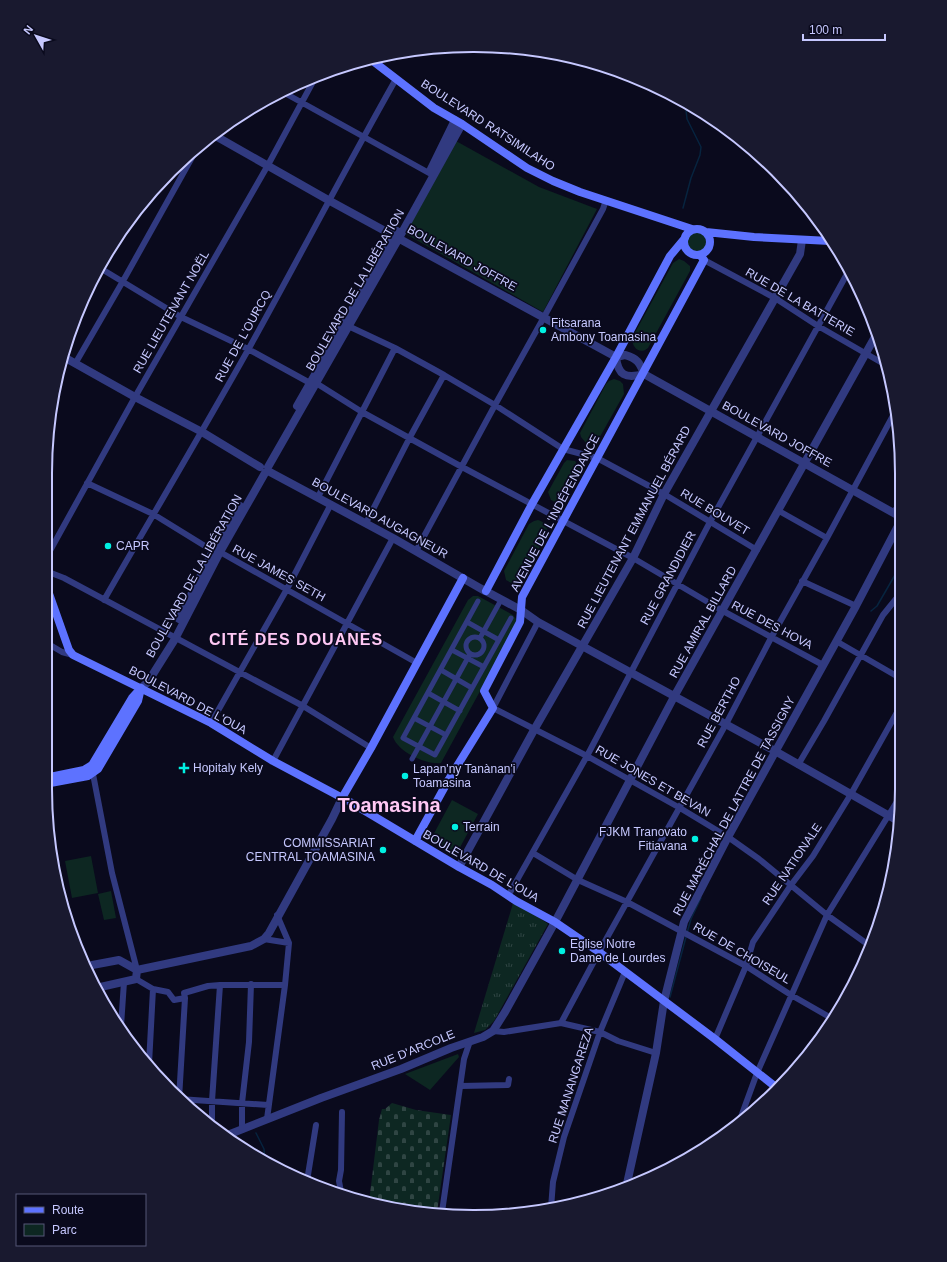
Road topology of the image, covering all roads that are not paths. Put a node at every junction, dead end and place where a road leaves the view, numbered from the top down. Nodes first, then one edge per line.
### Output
1 (376, 63) edge
2 (396, 79) junction
3 (311, 84) edge
4 (288, 95) edge
5 (301, 102) junction
6 (458, 122) junction
7 (363, 137) junction
8 (219, 138) edge
9 (190, 162) edge
10 (268, 165) junction
11 (428, 173) junction
12 (606, 200) junction
13 (330, 201) junction
14 (692, 229) junction
15 (706, 232) junction
16 (397, 236) junction
17 (685, 238) junction
18 (802, 240) junction
19 (825, 241) edge
20 (702, 258) junction
21 (104, 270) edge
22 (846, 276) edge
23 (123, 282) junction
24 (775, 298) junction
25 (181, 317) junction
26 (544, 317) junction
27 (346, 326) junction
28 (818, 326) junction
29 (873, 340) edge
30 (395, 348) junction
31 (248, 349) junction
32 (866, 353) junction
33 (616, 357) junction
34 (67, 359) edge
35 (880, 362) edge
36 (75, 364) junction
37 (644, 374) junction
38 (444, 375) junction
39 (313, 383) junction
40 (135, 397) junction
41 (495, 404) junction
42 (710, 411) junction
43 (362, 412) junction
44 (891, 419) edge
45 (202, 432) junction
46 (410, 437) junction
47 (757, 437) junction
48 (563, 449) junction
49 (597, 458) junction
50 (805, 463) junction
51 (462, 467) junction
52 (264, 469) junction
53 (87, 483) junction
54 (853, 490) junction
55 (664, 494) junction
56 (318, 497) junction
57 (331, 504) junction
58 (532, 504) junction
59 (895, 510) edge
60 (779, 511) junction
61 (153, 514) junction
62 (564, 521) junction
63 (710, 522) junction
64 (366, 523) junction
65 (895, 532) edge
66 (393, 538) junction
67 (827, 538) junction
68 (52, 547) edge
69 (758, 550) junction
70 (416, 551) junction
71 (217, 552) junction
72 (633, 558) junction
73 (52, 573) edge
74 (463, 578) junction
75 (802, 581) junction
76 (677, 584) junction
77 (287, 589) junction
78 (483, 590) junction
79 (104, 600) junction
80 (501, 600) junction
81 (895, 600) edge
82 (478, 601) dead end
83 (52, 602) edge
84 (856, 606) junction
85 (521, 610) junction
86 (723, 611) junction
87 (511, 618) dead end
88 (467, 622) junction
89 (538, 622) junction
90 (348, 624) junction
91 (484, 631) junction
92 (173, 637) junction
93 (480, 638) junction
94 (771, 638) junction
95 (499, 640) junction
96 (836, 641) junction
97 (52, 646) edge
98 (583, 646) junction
99 (452, 650) junction
100 (861, 654) junction
101 (74, 655) junction
102 (469, 656) junction
103 (417, 663) junction
104 (823, 665) junction
105 (484, 667) junction
106 (440, 670) junction
107 (631, 671) junction
108 (240, 673) junction
109 (895, 675) edge
110 (456, 679) junction
111 (141, 688) junction
112 (472, 688) junction
113 (428, 693) junction
114 (675, 695) junction
115 (444, 702) junction
116 (303, 706) junction
117 (492, 708) junction
118 (460, 711) junction
119 (895, 716) edge
120 (414, 718) junction
121 (211, 723) junction
122 (726, 724) junction
123 (430, 726) junction
124 (534, 730) junction
125 (446, 735) junction
126 (419, 746) junction
127 (371, 748) junction
128 (775, 750) junction
129 (586, 756) junction
130 (412, 759) dead end
131 (273, 761) junction
132 (798, 764) junction
133 (91, 771) junction
134 (52, 777) edge
135 (630, 781) junction
136 (52, 782) edge
137 (851, 794) junction
138 (342, 798) junction
139 (894, 805) edge
140 (680, 808) junction
141 (888, 815) junction
142 (894, 818) edge
143 (728, 837) junction
144 (415, 841) junction
145 (532, 853) junction
146 (459, 867) junction
147 (578, 880) junction
148 (791, 885) junction
149 (508, 896) junction
150 (627, 902) junction
151 (277, 915) junction
152 (827, 915) junction
153 (555, 922) junction
154 (682, 931) junction
155 (264, 939) junction
156 (289, 943) junction
157 (866, 943) edge
158 (599, 952) junction
159 (91, 965) edge
160 (746, 966) junction
161 (137, 970) junction
162 (625, 972) junction
163 (136, 979) junction
164 (124, 982) junction
165 (251, 984) junction
166 (220, 985) junction
167 (285, 985) junction
168 (102, 988) edge
169 (153, 989) junction
170 (791, 995) junction
171 (185, 998) junction
172 (664, 1001) junction
173 (828, 1016) edge
174 (121, 1019) edge
175 (561, 1023) junction
176 (493, 1030) junction
177 (600, 1032) junction
178 (715, 1039) junction
179 (470, 1041) junction
180 (656, 1053) junction
181 (149, 1057) edge
182 (757, 1073) junction
183 (509, 1079) dead end
184 (773, 1085) edge
185 (461, 1086) junction
186 (179, 1091) edge
187 (190, 1100) edge
188 (212, 1101) junction
189 (242, 1103) junction
190 (268, 1105) junction
191 (342, 1112) dead end
192 (743, 1112) edge
193 (212, 1119) edge
194 (267, 1120) junction
195 (316, 1125) dead end
196 (242, 1130) junction
197 (232, 1134) edge
198 (308, 1176) edge
199 (628, 1181) edge
200 (340, 1189) edge
201 (551, 1203) edge
202 (443, 1209) edge

1 - 2 main road, BOULEVARD RATSIMILAHO
2 - 6 main road, BOULEVARD RATSIMILAHO
2 - 7 street, RUE DE L'OURCQ
3 - 5 street, RUE LIEUTENANT NOËL
4 - 5 street
5 - 7 street
5 - 10 street, RUE LIEUTENANT NOËL
6 - 11 street, BOULEVARD DE LA LIBÉRATION
6 - 12 main road, BOULEVARD RATSIMILAHO
6 - 16 street, BOULEVARD DE LA LIBÉRATION
7 - 11 street
7 - 13 street, RUE DE L'OURCQ
8 - 10 street, BOULEVARD JOFFRE
9 - 23 street
10 - 13 street, BOULEVARD JOFFRE
10 - 25 street, RUE LIEUTENANT NOËL
11 - 16 street, BOULEVARD DE LA LIBÉRATION
12 - 14 main road, BOULEVARD RATSIMILAHO
12 - 26 street
13 - 16 street, BOULEVARD JOFFRE
13 - 31 street, RUE DE L'OURCQ
14 - 15 main road
14 - 17 main road
15 - 18 main road
15 - 20 main road
16 - 26 street, BOULEVARD JOFFRE
16 - 27 street, BOULEVARD DE LA LIBÉRATION
17 - 20 main road
17 - 33 main road, AVENUE DE L'INDÉPENDANCE
18 - 19 main road
18 - 24 street, RUE LIEUTENANT EMMANUEL BÉRARD
20 - 24 street, RUE DE LA BATTERIE
20 - 37 main road, AVENUE DE L'INDÉPENDANCE
21 - 23 street, RUE DES HOVA
22 - 28 street, RUE GRANDIDIER
23 - 25 street, RUE DES HOVA
23 - 36 street
24 - 28 street, RUE DE LA BATTERIE
24 - 42 street, RUE LIEUTENANT EMMANUEL BÉRARD
25 - 31 street, RUE DES HOVA
25 - 40 street, RUE LIEUTENANT NOËL
26 - 33 street, BOULEVARD JOFFRE
26 - 41 street
27 - 30 street, RUE BOUVET
27 - 39 street, BOULEVARD DE LA LIBÉRATION
28 - 32 street, RUE DE LA BATTERIE
28 - 47 street, RUE GRANDIDIER
29 - 32 street, RUE AMIRAL BILLARD
30 - 38 street, RUE BOUVET
30 - 43 street
31 - 39 street, RUE DES HOVA
31 - 45 street, RUE DE L'OURCQ
32 - 35 street, RUE DE LA BATTERIE
32 - 50 street, RUE AMIRAL BILLARD
33 - 37 street
33 - 37 street
33 - 48 main road, AVENUE DE L'INDÉPENDANCE
34 - 36 street, BOULEVARD AUGAGNEUR
36 - 40 street, BOULEVARD AUGAGNEUR
37 - 42 street, BOULEVARD JOFFRE
37 - 49 main road, AVENUE DE L'INDÉPENDANCE
38 - 41 street, RUE BOUVET
38 - 46 street
39 - 43 street, RUE DES HOVA
39 - 52 street, BOULEVARD DE LA LIBÉRATION
40 - 45 street, BOULEVARD AUGAGNEUR
40 - 53 street, RUE LIEUTENANT NOËL
41 - 48 street, RUE BOUVET
41 - 51 street
42 - 47 street, BOULEVARD JOFFRE
42 - 55 street, RUE LIEUTENANT EMMANUEL BÉRARD
43 - 46 street, RUE DES HOVA
43 - 56 street
44 - 54 street, RUE BERTHO
45 - 52 street, BOULEVARD AUGAGNEUR
45 - 61 street, RUE DE L'OURCQ
46 - 51 street, RUE DES HOVA
46 - 64 street
47 - 50 street, BOULEVARD JOFFRE
47 - 63 street, RUE GRANDIDIER
48 - 49 street, RUE BOUVET
48 - 58 main road, AVENUE DE L'INDÉPENDANCE
49 - 55 street, RUE BOUVET
49 - 62 main road, AVENUE DE L'INDÉPENDANCE
50 - 54 street, BOULEVARD JOFFRE
50 - 60 street, RUE AMIRAL BILLARD
51 - 58 street, RUE DES HOVA
51 - 70 street
52 - 56 street, BOULEVARD AUGAGNEUR
52 - 71 street, BOULEVARD DE LA LIBÉRATION
53 - 61 street, RUE JAMES SETH
53 - 68 street, RUE LIEUTENANT NOËL
54 - 59 street, BOULEVARD JOFFRE
54 - 67 street, RUE BERTHO
55 - 63 street, RUE BOUVET
55 - 72 street, RUE LIEUTENANT EMMANUEL BÉRARD
56 - 57 street, BOULEVARD AUGAGNEUR
57 - 64 street, BOULEVARD AUGAGNEUR
57 - 77 street
58 - 62 street, RUE DES HOVA
58 - 78 main road, AVENUE DE L'INDÉPENDANCE
60 - 67 street
60 - 69 street, RUE AMIRAL BILLARD
61 - 71 street, RUE JAMES SETH
61 - 79 street, RUE DE L'OURCQ
62 - 72 street, RUE DES HOVA
62 - 85 main road, AVENUE DE L'INDÉPENDANCE
63 - 69 street, RUE BOUVET
63 - 76 street, RUE GRANDIDIER
64 - 66 street, BOULEVARD AUGAGNEUR
65 - 84 street, RUE MARÉCHAL DE LATTRE DE TASSIGNY
66 - 70 street, BOULEVARD AUGAGNEUR
66 - 90 street
67 - 75 street, RUE BERTHO
69 - 86 street, RUE AMIRAL BILLARD
70 - 74 street, BOULEVARD AUGAGNEUR
71 - 77 street, RUE JAMES SETH
71 - 92 street, BOULEVARD DE LA LIBÉRATION
72 - 76 street, RUE DES HOVA
72 - 98 street, RUE LIEUTENANT EMMANUEL BÉRARD
73 - 79 street
74 - 78 street, BOULEVARD AUGAGNEUR
74 - 103 main road
75 - 84 street
75 - 94 street, RUE BERTHO
76 - 86 street, RUE DES HOVA
76 - 107 street, RUE GRANDIDIER
77 - 90 street, RUE JAMES SETH
77 - 108 street
78 - 80 street, BOULEVARD AUGAGNEUR
79 - 92 street
80 - 85 street, BOULEVARD AUGAGNEUR
80 - 91 street
81 - 100 street
82 - 88 street
83 - 101 main road
84 - 96 street, RUE MARÉCHAL DE LATTRE DE TASSIGNY
85 - 89 street, BOULEVARD AUGAGNEUR
85 - 117 main road, AVENUE DE L'INDÉPENDANCE
86 - 94 street, RUE DES HOVA
86 - 114 street, RUE AMIRAL BILLARD
87 - 95 street
88 - 91 street
88 - 99 street
89 - 98 street, BOULEVARD AUGAGNEUR
89 - 117 street
90 - 103 street, RUE JAMES SETH
90 - 116 street
91 - 93 street
91 - 95 street
92 - 108 street
92 - 111 street, BOULEVARD DE LA LIBÉRATION
93 - 102 street
93 - 102 street
94 - 104 street, RUE DES HOVA
94 - 122 street, RUE BERTHO
95 - 105 street
96 - 100 street
96 - 104 street, RUE MARÉCHAL DE LATTRE DE TASSIGNY
97 - 101 street, BOULEVARD DE L'OUA
98 - 107 street, BOULEVARD AUGAGNEUR
98 - 124 street, RUE LIEUTENANT EMMANUEL BÉRARD
99 - 102 street
99 - 106 street
100 - 109 street
100 - 132 street
101 - 111 main road, BOULEVARD DE L'OUA
102 - 105 street
102 - 110 street
103 - 127 main road
104 - 128 street, RUE MARÉCHAL DE LATTRE DE TASSIGNY
105 - 112 street
106 - 110 street
106 - 113 street
107 - 114 street, BOULEVARD AUGAGNEUR
107 - 129 street, RUE GRANDIDIER
108 - 116 street
108 - 121 street
110 - 112 street
110 - 115 street
111 - 121 main road, BOULEVARD DE L'OUA
111 - 133 main road, BOULEVARD DE LA LIBÉRATION
112 - 118 street
113 - 115 street
113 - 120 street
114 - 122 street, BOULEVARD AUGAGNEUR
114 - 135 street, RUE AMIRAL BILLARD
115 - 118 street
115 - 123 street
116 - 127 street
116 - 131 street
117 - 124 street, RUE JONES ET BEVAN
117 - 144 main road
118 - 125 street
119 - 137 street, RUE NATIONALE
120 - 123 street
120 - 126 street
121 - 131 main road, BOULEVARD DE L'OUA
122 - 128 street, BOULEVARD AUGAGNEUR
122 - 140 street, RUE BERTHO
123 - 125 street
123 - 126 street
124 - 129 street, RUE JONES ET BEVAN
124 - 146 street, RUE LIEUTENANT EMMANUEL BÉRARD
125 - 126 street
126 - 130 street
127 - 138 main road
128 - 132 street, BOULEVARD AUGAGNEUR
128 - 143 street, RUE MARÉCHAL DE LATTRE DE TASSIGNY
129 - 135 street, RUE JONES ET BEVAN
129 - 145 street, RUE GRANDIDIER
131 - 138 main road, BOULEVARD DE L'OUA
132 - 137 street, BOULEVARD AUGAGNEUR
133 - 134 main road
133 - 136 main road
133 - 161 street
135 - 140 street, RUE JONES ET BEVAN
135 - 147 street, RUE AMIRAL BILLARD
137 - 141 street, BOULEVARD AUGAGNEUR
137 - 148 street, RUE NATIONALE
138 - 144 main road, BOULEVARD DE L'OUA
138 - 151 street
139 - 141 street
140 - 143 street, RUE JONES ET BEVAN
140 - 150 street, RUE BERTHO
141 - 142 street, BOULEVARD AUGAGNEUR
141 - 152 street
143 - 148 street, RUE JONES ET BEVAN
143 - 154 street, RUE MARÉCHAL DE LATTRE DE TASSIGNY
144 - 146 main road, BOULEVARD DE L'OUA
145 - 147 street, RUE DE CHOISEUL
145 - 149 street, RUE GRANDIDIER
146 - 149 main road, BOULEVARD DE L'OUA
147 - 150 street, RUE DE CHOISEUL
147 - 153 street, RUE AMIRAL BILLARD
148 - 152 street, RUE JONES ET BEVAN
148 - 160 street, RUE NATIONALE
149 - 153 main road, BOULEVARD DE L'OUA
150 - 154 street, RUE DE CHOISEUL
150 - 158 street, RUE BERTHO
151 - 155 street
151 - 156 street
152 - 157 street, RUE JONES ET BEVAN
152 - 170 street
153 - 158 main road, BOULEVARD DE L'OUA
153 - 176 street
154 - 160 street, RUE DE CHOISEUL
154 - 172 street, RUE MARÉCHAL DE LATTRE DE TASSIGNY
155 - 156 street
155 - 161 street
156 - 167 street
158 - 162 main road, BOULEVARD DE L'OUA
158 - 175 street, RUE BERTHO
159 - 161 street
160 - 170 street, RUE DE CHOISEUL
160 - 178 street, RUE NATIONALE
161 - 163 street
162 - 172 main road, BOULEVARD DE L'OUA
162 - 177 street, RUE MANANGAREZA
163 - 164 street
163 - 169 street
164 - 168 street
164 - 174 street
165 - 166 street
165 - 167 street
165 - 189 street
166 - 171 street
166 - 188 street
167 - 190 street
169 - 171 street
169 - 181 street
170 - 173 street, RUE DE CHOISEUL
170 - 182 street
171 - 186 street
172 - 178 main road, BOULEVARD DE L'OUA
172 - 180 street, RUE MARÉCHAL DE LATTRE DE TASSIGNY
175 - 176 street
175 - 177 street
176 - 179 street, RUE D'ARCOLE
177 - 180 street
177 - 201 street, RUE MANANGAREZA
178 - 182 main road, BOULEVARD DE L'OUA
179 - 185 street
179 - 194 street, RUE D'ARCOLE
180 - 199 street, RUE MARÉCHAL DE LATTRE DE TASSIGNY
182 - 184 main road, BOULEVARD DE L'OUA
182 - 192 street
183 - 185 street
185 - 202 street
187 - 188 street
188 - 189 street
188 - 193 street
189 - 190 street
189 - 196 street
190 - 194 street
191 - 200 street
194 - 196 street, RUE D'ARCOLE
195 - 198 street
196 - 197 street, RUE D'ARCOLE

